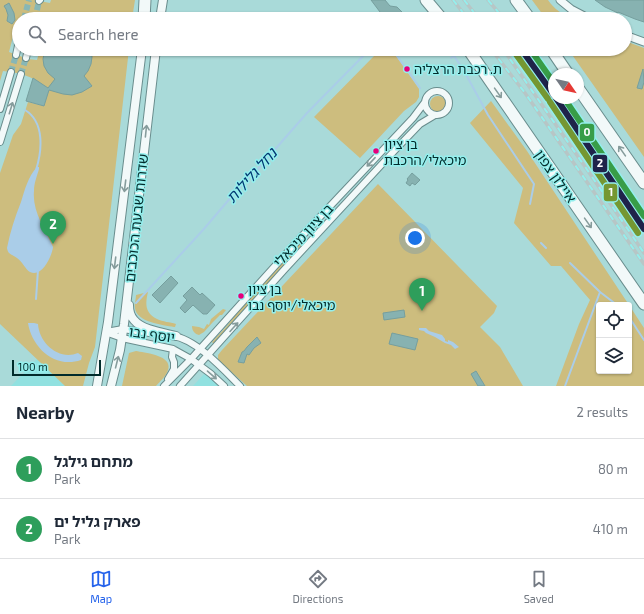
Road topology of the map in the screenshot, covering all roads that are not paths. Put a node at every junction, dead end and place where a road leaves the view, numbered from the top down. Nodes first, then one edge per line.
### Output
1 (145, 0) edge
2 (149, 0) edge
3 (163, 0) edge
4 (426, 0) edge
5 (435, 0) edge
6 (516, 0) edge
7 (560, 0) edge
8 (145, 12) edge
9 (146, 12) edge
10 (161, 12) edge
11 (436, 12) edge
12 (443, 12) edge
13 (525, 12) edge
14 (577, 12) edge
15 (632, 38) edge
16 (644, 42) edge
17 (141, 56) edge
18 (155, 56) edge
19 (472, 56) edge
20 (556, 56) edge
21 (564, 68) edge
22 (11, 72) tunnel mouth
23 (21, 74) tunnel mouth
24 (584, 97) edge
25 (425, 102) junction
26 (0, 108) edge
27 (435, 115) junction
28 (0, 142) edge
29 (644, 183) edge
30 (128, 295) junction
31 (644, 304) edge
32 (106, 332) junction
33 (123, 334) junction
34 (176, 336) junction
35 (173, 349) junction
36 (200, 349) junction
37 (208, 356) junction
38 (191, 359) junction
39 (200, 365) junction
40 (97, 386) edge
41 (111, 386) edge
42 (164, 386) edge
43 (180, 386) edge
44 (224, 386) edge
45 (240, 386) edge

1 - 8 highway
2 - 9 main road
3 - 10 main road
4 - 11 highway
5 - 12 highway
6 - 13 highway
7 - 14 street
15 - 16 street
17 -> 32 main road, שדרות שבעת הכוכבים
30 -> 18 main road, שדרות שבעת הכוכבים
19 -> 31 highway, איילון צפון
20 - 21 highway
22 - 26 street
28 -> 23 street
29 -> 24 highway
25 - 27 street
25 - 27 street
25 -> 36 street, בן ציון מיכאלי
37 -> 27 street, בן ציון מיכאלי
30 - 33 main road, שדרות שבעת הכוכבים
30 - 34 main road
32 - 33 street, יוסף נבו
32 - 40 main road, שדרות שבעת הכוכבים
33 - 34 street, יוסף נבו
33 - 35 street, יוסף נבו
41 -> 33 main road, שדרות שבעת הכוכבים
34 - 36 street, יוסף נבו
35 - 38 street, יוסף נבו
35 - 42 street
36 - 37 street, יוסף נבו
36 - 38 street, בן ציון מיכאלי
37 - 39 street, בן ציון מיכאלי
37 - 45 street, יוסף נבו
38 - 39 street, יוסף נבו
38 - 42 street, בן ציון מיכאלי
39 - 43 street, בן ציון מיכאלי
39 -> 44 street, יוסף נבו

